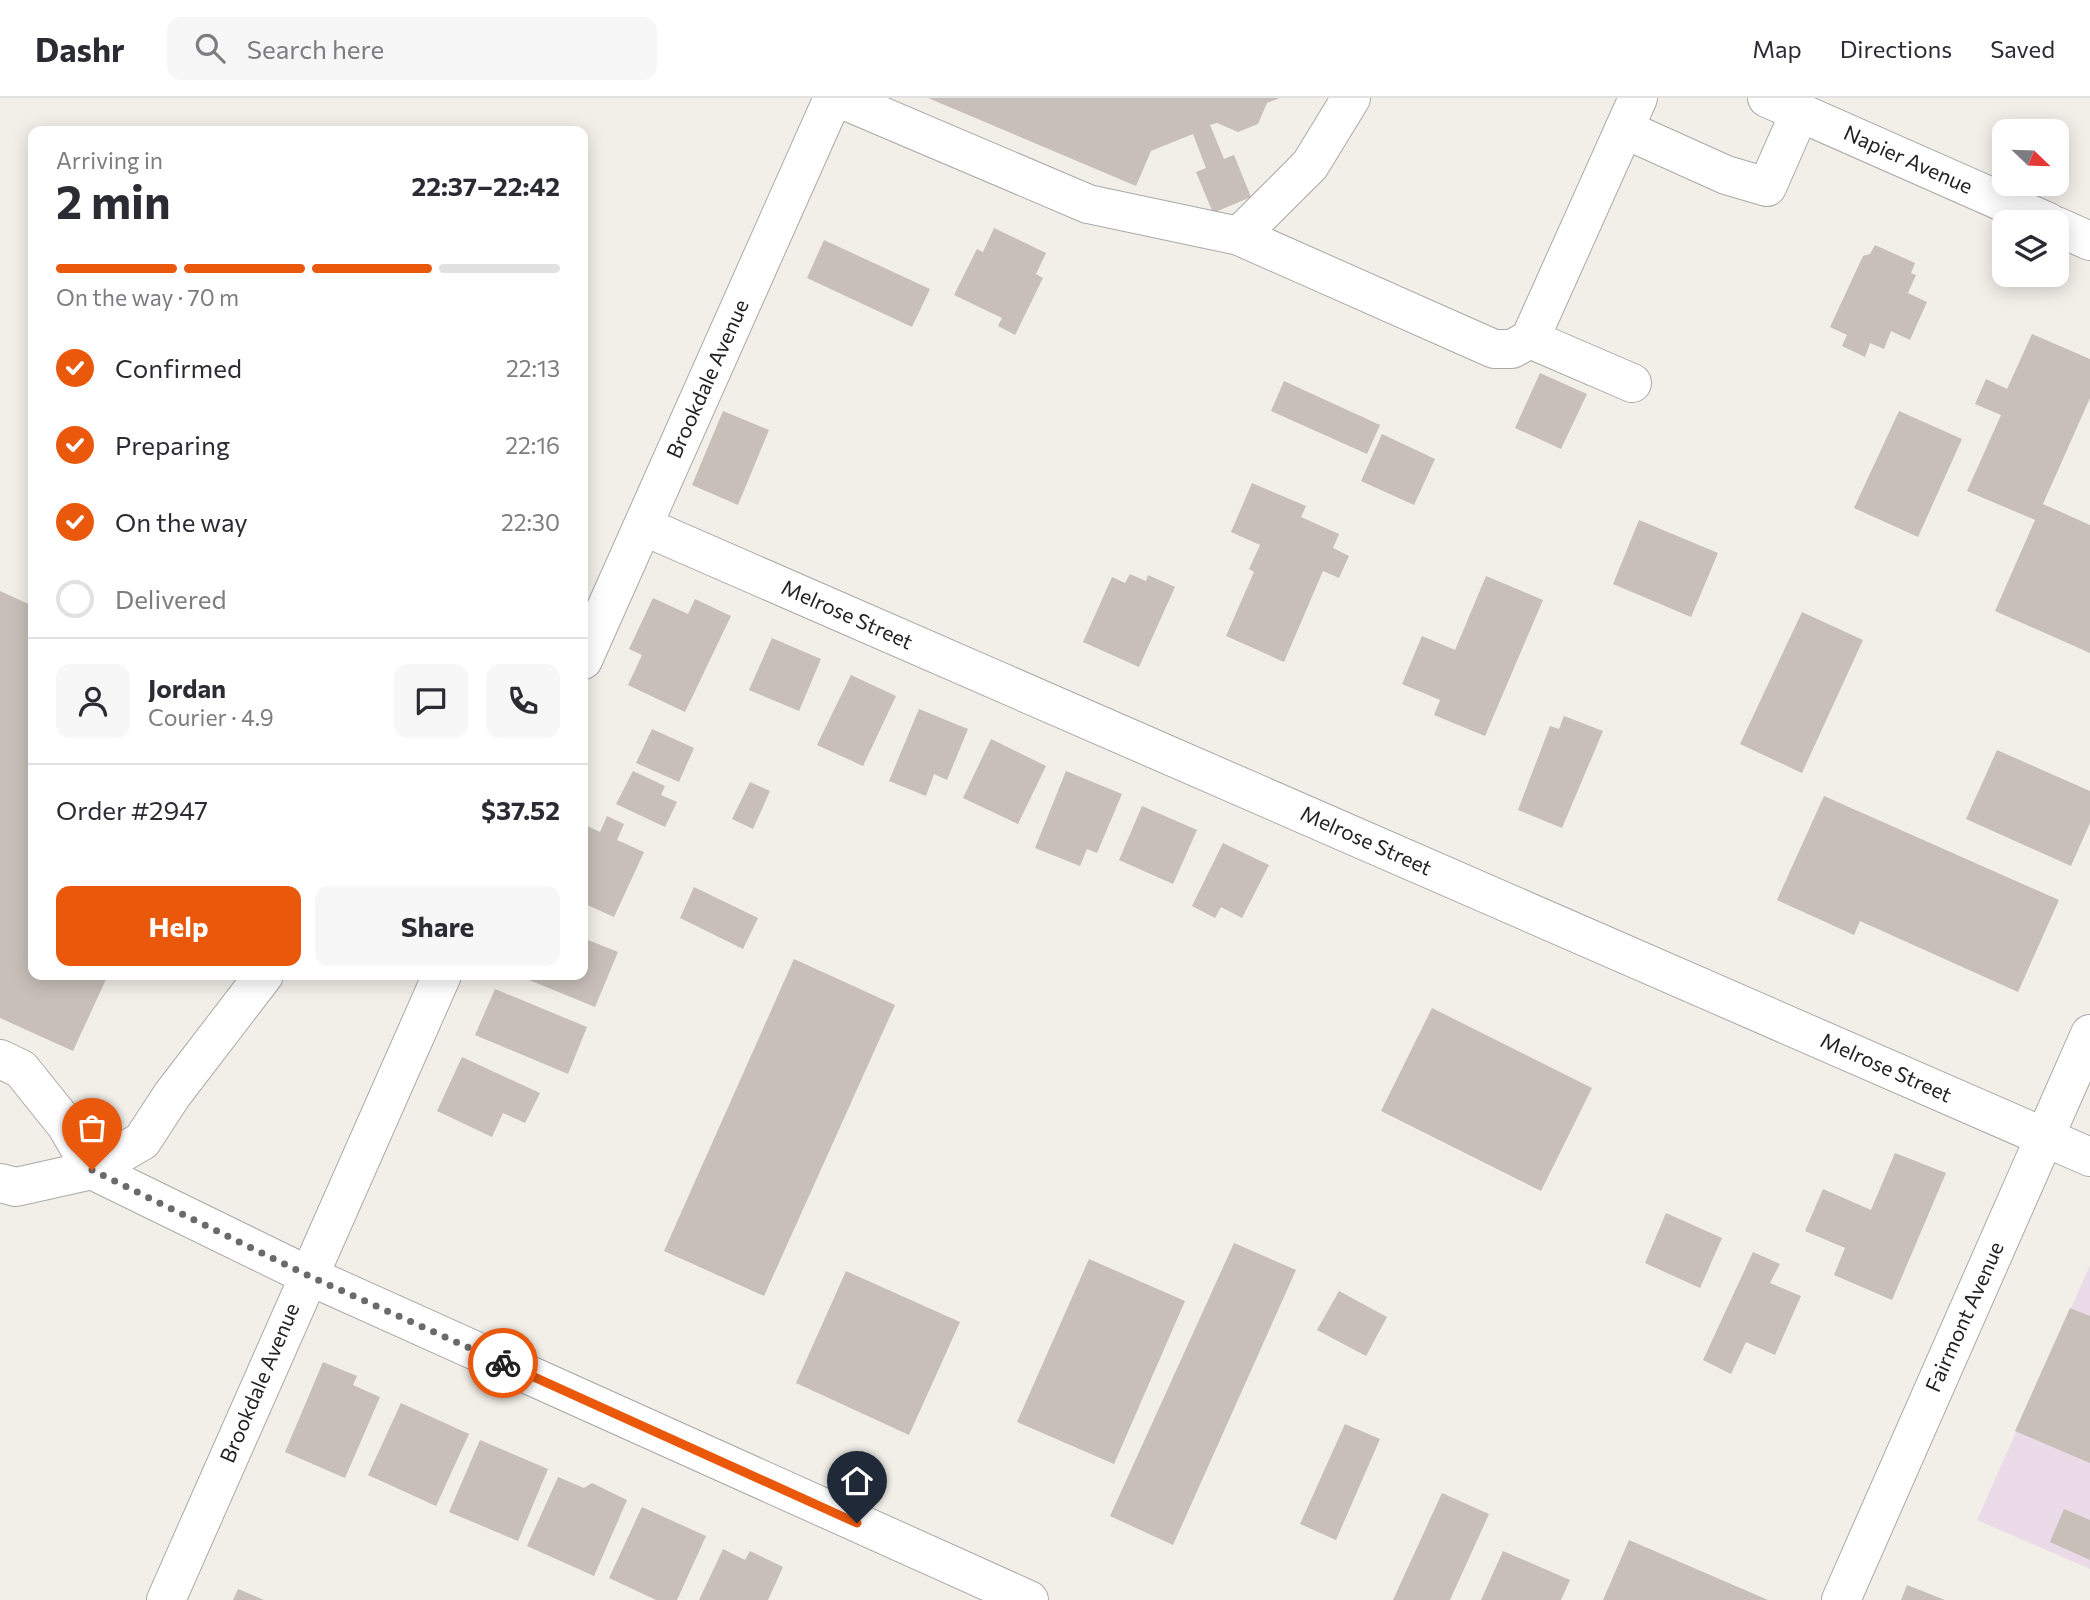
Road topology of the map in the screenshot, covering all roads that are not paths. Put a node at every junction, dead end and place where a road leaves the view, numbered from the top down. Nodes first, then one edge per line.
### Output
1 (832, 98) edge
2 (839, 98) edge
3 (1350, 98) edge
4 (1784, 105) edge
5 (1631, 113) edge
6 (2021, 210) edge
7 (2069, 232) edge
8 (1239, 236) junction
9 (2090, 241) edge
10 (1531, 339) junction
11 (1632, 383) dead end
12 (643, 526) junction
13 (588, 649) edge
14 (260, 980) edge
15 (440, 980) edge
16 (2090, 1034) edge
17 (0, 1059) edge
18 (2044, 1137) junction
19 (2090, 1157) edge
20 (92, 1170) junction
21 (0, 1183) edge
22 (307, 1275) junction
23 (166, 1600) edge
24 (1029, 1600) edge
25 (1841, 1600) edge

1 - 12 street, Brookdale Avenue
2 - 8 street
3 - 8 street
4 - 5 street
4 - 6 street, Napier Avenue
5 - 10 street
7 - 9 street
8 - 10 street
10 - 11 street
12 - 13 street, Brookdale Avenue
12 - 18 street, Melrose Street
14 - 20 street
15 - 22 street, Brookdale Avenue
16 - 18 street, Fairmont Avenue
17 - 20 street
18 - 19 street, Melrose Street
18 - 25 street, Fairmont Avenue
20 - 21 street
20 - 22 street
22 - 23 street, Brookdale Avenue
22 - 24 street

